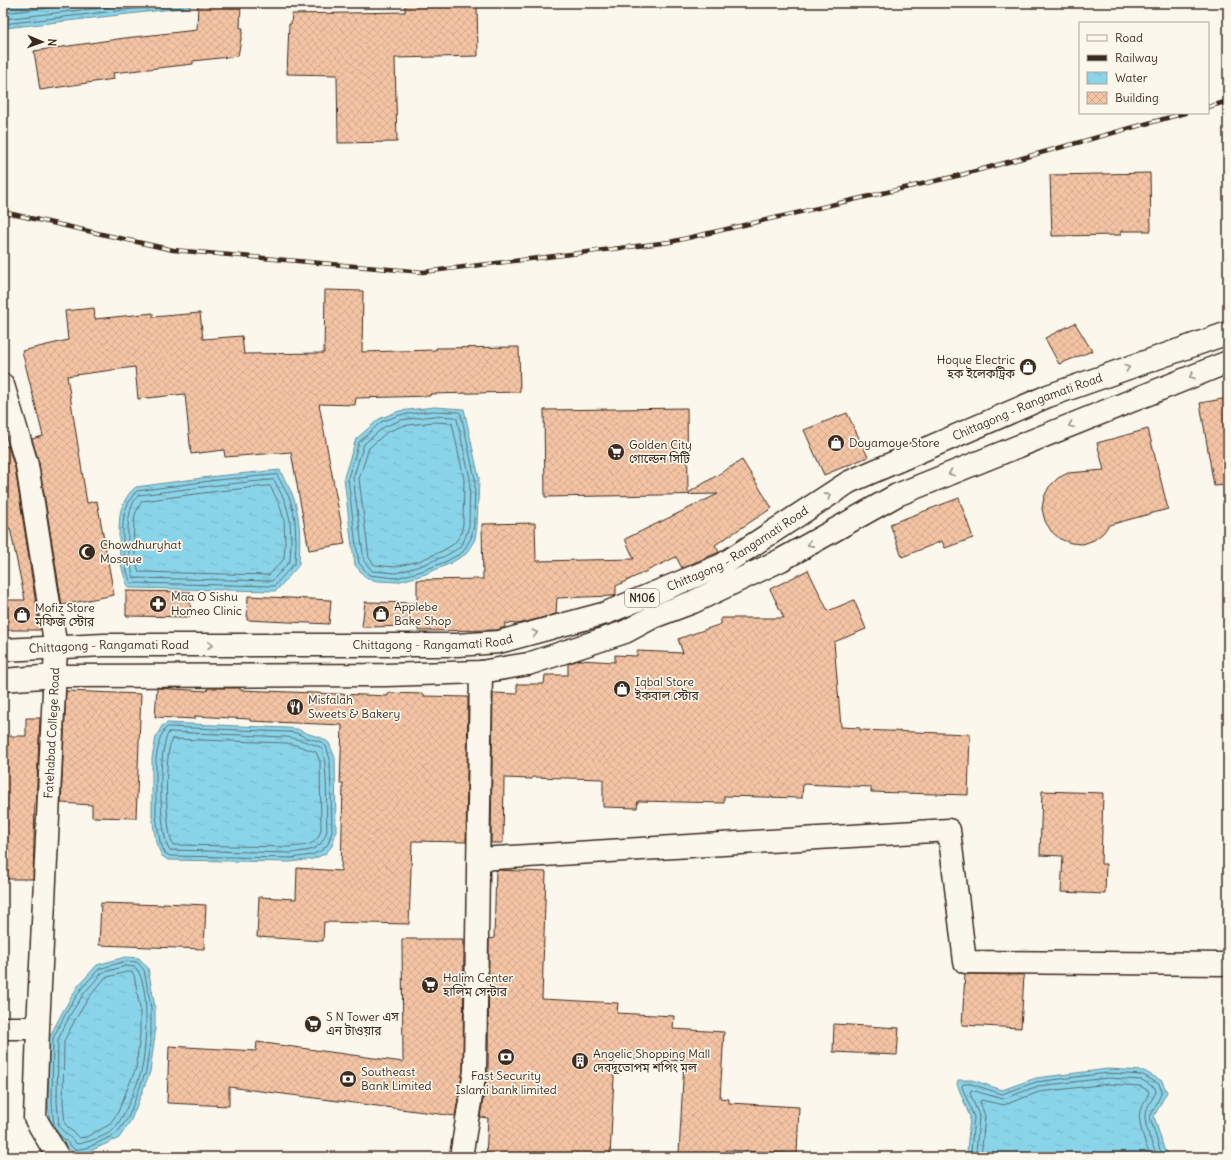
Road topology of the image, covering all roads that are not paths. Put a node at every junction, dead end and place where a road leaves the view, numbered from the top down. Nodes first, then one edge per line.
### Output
1 (1228, 333) edge
2 (1228, 362) edge
3 (3, 385) edge
4 (56, 648) junction
5 (3, 650) edge
6 (482, 672) junction
7 (56, 676) junction
8 (3, 680) edge
9 (479, 859) junction
10 (1228, 964) edge
11 (3, 1028) edge
12 (38, 1028) junction
13 (58, 1157) edge
14 (461, 1157) edge

4 -> 1 main road, Chittagong - Rangamati Road / N106
2 -> 6 main road, Chittagong - Rangamati Road / N106
3 - 4 main road, Fatehabad College Road
4 - 5 main road, Chittagong - Rangamati Road / N106
4 - 7 main road, Fatehabad College Road
6 - 7 main road, Chittagong - Rangamati Road / N106
6 - 9 main road
7 - 8 main road, Chittagong - Rangamati Road / N106
7 - 12 main road, Fatehabad College Road
9 - 10 main road
9 - 14 main road
11 - 12 main road
12 - 13 main road, Fatehabad College Road

